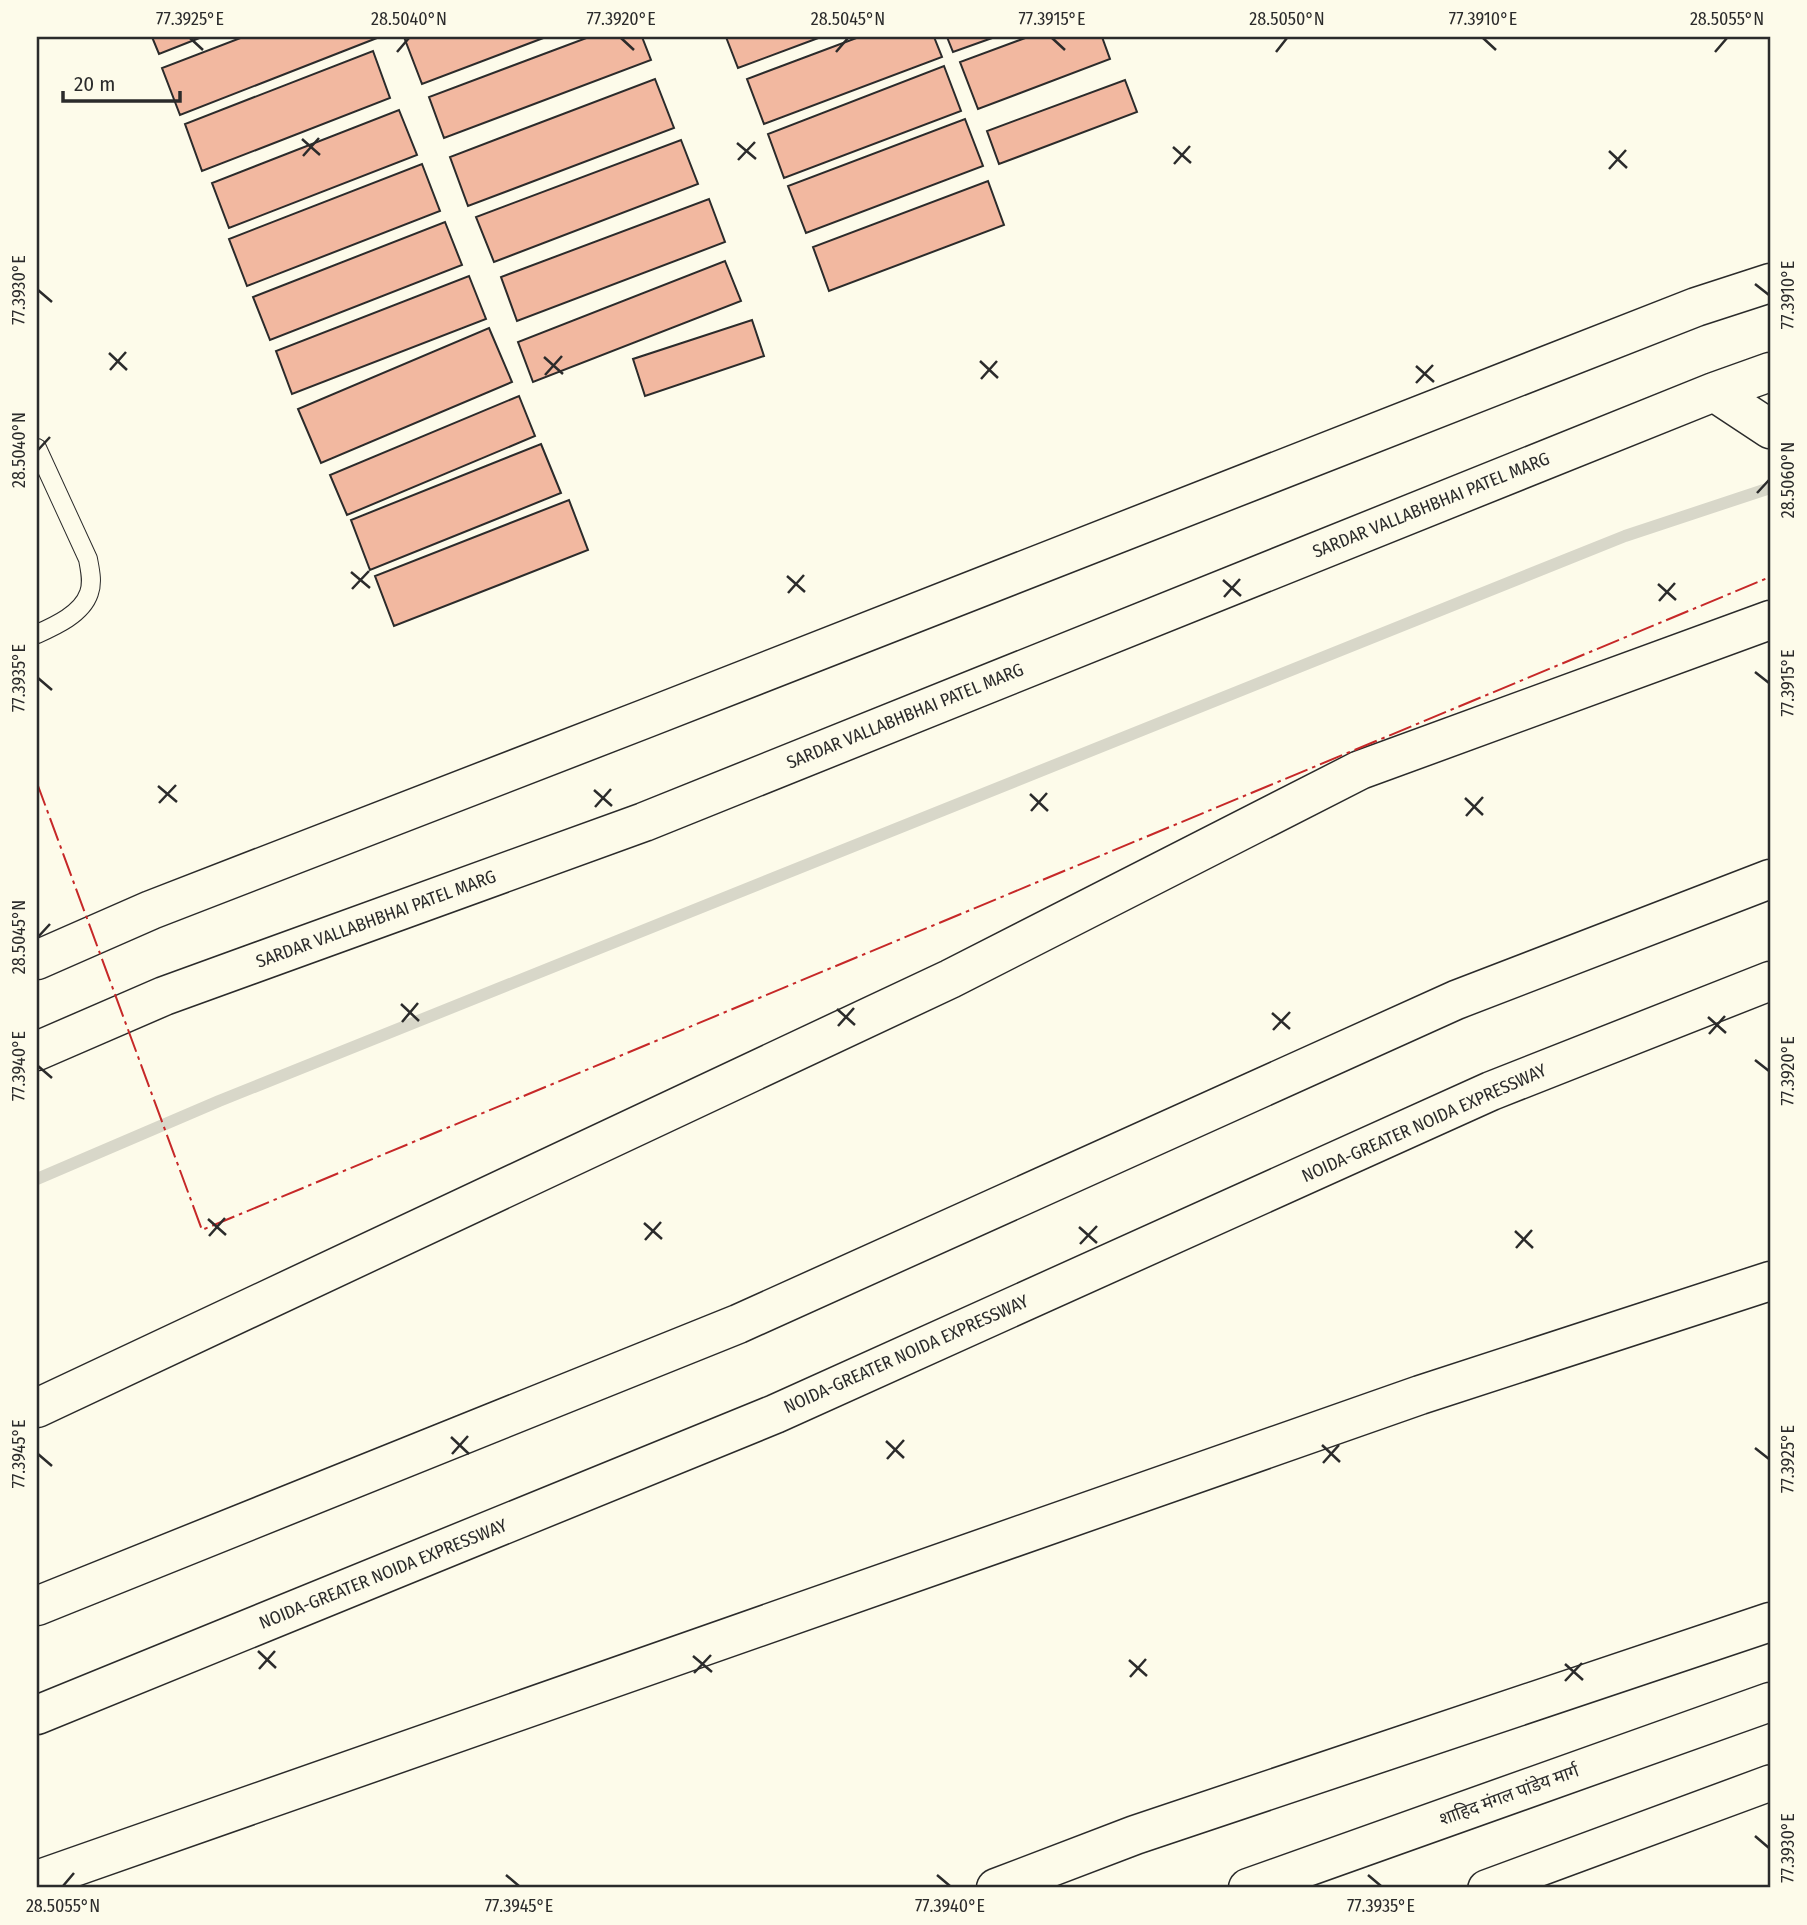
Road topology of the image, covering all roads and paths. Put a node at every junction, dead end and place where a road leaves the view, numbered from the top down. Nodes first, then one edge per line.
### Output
1 (1770, 283) edge
2 (1770, 372) edge
3 (1714, 392) junction
4 (1770, 429) edge
5 (37, 448) edge
6 (1770, 620) edge
7 (37, 634) edge
8 (1770, 879) edge
9 (37, 960) edge
10 (1770, 981) edge
11 (37, 1051) edge
12 (1770, 1282) edge
13 (37, 1408) edge
14 (37, 1606) edge
15 (1770, 1622) edge
16 (1770, 1702) edge
17 (37, 1715) edge
18 (1770, 1783) edge
19 (37, 1880) edge
20 (996, 1888) edge
21 (1248, 1888) edge
22 (1486, 1888) edge

1 - 9 main road
2 - 3 main road, SARDAR VALLABHBHAI PATEL MARG
3 - 4 main road
3 - 11 main road, SARDAR VALLABHBHAI PATEL MARG
5 - 7 lane
6 - 13 main road
8 - 14 main road
10 - 17 main road, NOIDA-GREATER NOIDA EXPRESSWAY
12 - 19 main road
15 - 20 main road
16 - 21 main road, शाहिद मंगल पांडेय मार्ग
18 - 22 street

